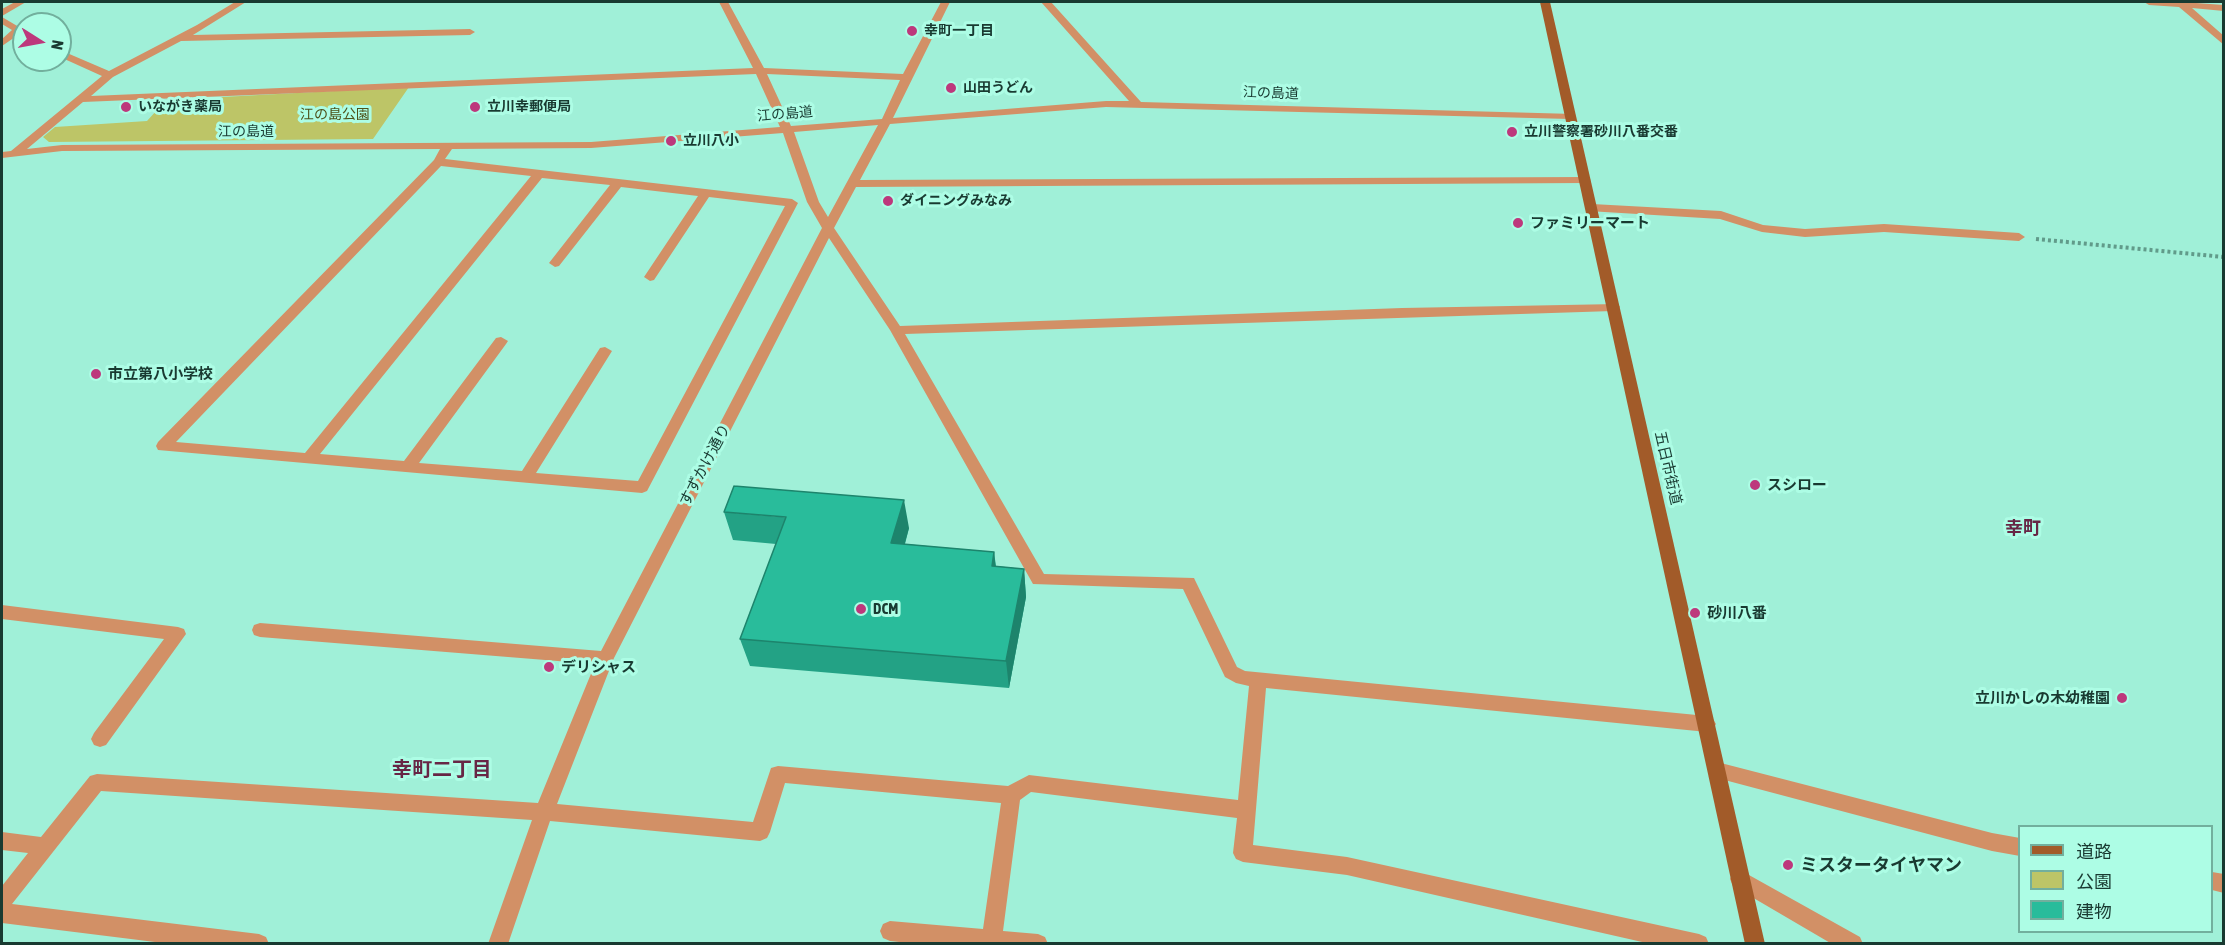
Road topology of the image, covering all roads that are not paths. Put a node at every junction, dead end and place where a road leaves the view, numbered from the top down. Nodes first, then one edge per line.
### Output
1 (21, 2) edge
2 (241, 2) edge
3 (723, 2) edge
4 (946, 2) edge
5 (1046, 2) edge
6 (1545, 2) edge
7 (2149, 2) edge
8 (2179, 3) edge
9 (2223, 8) edge
10 (2, 13) edge
11 (470, 32) dead end
12 (179, 38) junction
13 (2223, 42) edge
14 (72, 58) edge
15 (760, 71) junction
16 (109, 75) junction
17 (906, 76) junction
18 (83, 99) junction
19 (1137, 104) junction
20 (1570, 116) junction
21 (886, 121) junction
22 (787, 129) junction
23 (448, 146) junction
24 (14, 153) junction
25 (2, 157) edge
26 (438, 162) junction
27 (540, 173) junction
28 (1585, 180) junction
29 (619, 182) junction
30 (853, 184) junction
31 (706, 193) junction
32 (1592, 208) junction
33 (828, 228) junction
34 (2019, 237) road end
35 (555, 263) dead end
36 (650, 277) dead end
37 (1612, 307) junction
38 (896, 330) junction
39 (501, 340) dead end
40 (605, 351) dead end
41 (309, 458) junction
42 (408, 467) junction
43 (526, 477) junction
44 (2, 612) edge
45 (260, 630) dead end
46 (606, 658) junction
47 (1258, 680) junction
48 (1707, 724) junction
49 (100, 738) dead end
50 (1717, 770) junction
51 (1011, 795) junction
52 (1245, 810) junction
53 (544, 812) junction
54 (2, 841) edge
55 (44, 846) junction
56 (2018, 847) edge
57 (1740, 879) junction
58 (2, 901) edge
59 (2, 913) edge
60 (891, 931) dead end
61 (993, 939) junction
62 (259, 944) edge
63 (498, 944) edge
64 (1038, 944) edge
65 (1699, 944) edge
66 (1755, 944) edge
67 (1853, 944) edge

1 - 10 street
2 - 12 street
3 - 15 street
4 - 17 street, すずかけ通り
5 - 19 street
6 - 20 main road, 五日市街道
7 - 8 street
8 - 9 street
8 - 13 street
11 - 12 street
12 - 16 street
14 - 16 street
15 - 17 street
15 - 18 street
15 - 22 street
16 - 18 street
17 - 21 street, すずかけ通り
18 - 24 street
19 - 20 street, 江の島道
19 - 21 street, 江の島道
20 - 28 main road, 五日市街道
21 - 22 street, 江の島道
21 - 30 street, すずかけ通り
22 - 23 street, 江の島道
22 - 33 street
23 - 24 street, 江の島道
23 - 26 street
24 - 25 street
26 - 27 street
26 - 41 street
27 - 29 street
27 - 41 street
28 - 30 street
28 - 32 main road, 五日市街道
29 - 31 street
29 - 35 street
30 - 33 street, すずかけ通り
31 - 36 street
31 - 43 street
32 - 34 street
32 - 37 main road, 五日市街道
33 - 38 street
33 - 46 street, すずかけ通り
37 - 38 street
37 - 48 main road, 五日市街道
38 - 47 street
39 - 42 street
40 - 43 street
41 - 42 street
42 - 43 street
44 - 49 street
45 - 46 street
46 - 53 street, すずかけ通り
47 - 48 street
47 - 52 street
48 - 50 main road, 五日市街道
50 - 56 street
50 - 57 main road, 五日市街道
51 - 52 street
51 - 53 street
51 - 61 street
52 - 65 street
53 - 55 street
53 - 63 street, すずかけ通り
54 - 55 street
55 - 58 street
57 - 66 main road, 五日市街道
57 - 67 street
59 - 62 street
60 - 61 street
61 - 64 street

